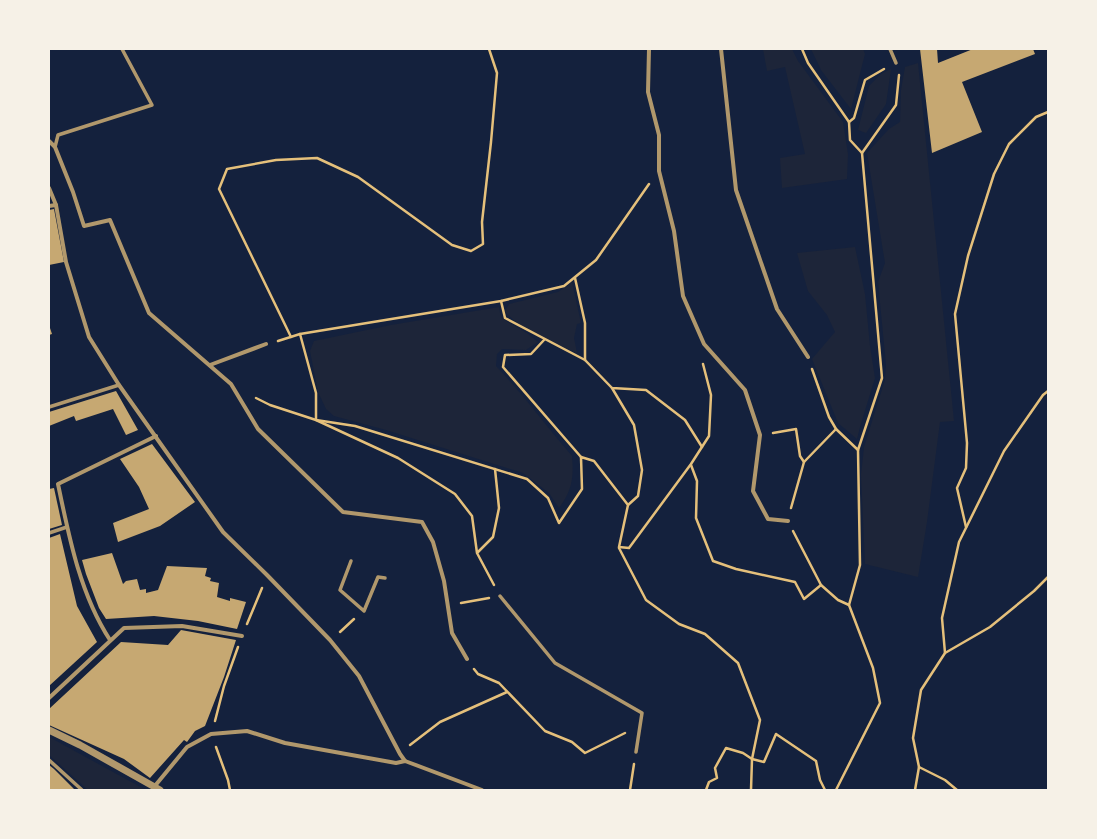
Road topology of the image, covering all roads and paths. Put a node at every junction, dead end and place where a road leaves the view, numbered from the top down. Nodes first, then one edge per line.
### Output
1 (122, 49) edge
2 (489, 49) edge
3 (650, 49) edge
4 (721, 49) edge
5 (802, 49) edge
6 (890, 49) edge
7 (896, 62) junction
8 (1048, 112) edge
9 (849, 122) junction
10 (49, 141) edge
11 (55, 147) junction
12 (862, 153) junction
13 (659, 171) junction
14 (49, 188) edge
15 (56, 205) junction
16 (49, 206) edge
17 (575, 278) junction
18 (501, 301) junction
19 (300, 334) junction
20 (291, 337) junction
21 (286, 339) dead end
22 (544, 340) junction
23 (266, 344) dead end
24 (704, 344) junction
25 (808, 357) joint
26 (585, 360) junction
27 (210, 365) junction
28 (231, 384) junction
29 (119, 385) junction
30 (612, 388) junction
31 (1048, 391) edge
32 (49, 407) edge
33 (316, 420) junction
34 (836, 429) junction
35 (760, 435) junction
36 (156, 436) junction
37 (702, 447) junction
38 (858, 450) junction
39 (581, 457) junction
40 (804, 462) junction
41 (691, 464) junction
42 (495, 469) junction
43 (628, 505) junction
44 (788, 521) junction
45 (67, 527) junction
46 (966, 527) junction
47 (49, 533) edge
48 (619, 548) junction
49 (477, 553) junction
50 (351, 561) dead end
51 (1048, 577) edge
52 (384, 578) dead end
53 (821, 585) junction
54 (500, 596) junction
55 (849, 604) junction
56 (448, 605) junction
57 (364, 611) junction
58 (242, 636) dead end
59 (110, 640) junction
60 (330, 640) junction
61 (945, 653) junction
62 (467, 658) joint
63 (507, 692) junction
64 (49, 698) edge
65 (642, 713) junction
66 (49, 730) edge
67 (636, 752) joint
68 (400, 754) junction
69 (752, 759) junction
70 (49, 760) edge
71 (405, 761) junction
72 (919, 767) junction
73 (228, 780) dead end
74 (157, 788) edge
75 (82, 790) edge
76 (230, 790) edge
77 (482, 790) edge
78 (630, 790) edge
79 (706, 790) edge
80 (751, 790) edge
81 (825, 790) edge
82 (836, 790) edge
83 (915, 790) edge
84 (957, 790) edge

1 - 11 street
2 - 20 path
3 - 13 street
4 - 25 street
5 - 9 path
6 - 7 street
7 - 9 path
7 - 12 path
8 - 46 path
9 - 12 path
10 - 11 street
11 - 27 street
12 - 38 path
13 - 17 path
13 - 24 street
14 - 15 street
15 - 16 street
15 - 29 street
17 - 18 path
17 - 26 path
18 - 19 path
18 - 22 path
19 - 20 path
19 - 33 path
20 - 21 path
22 - 26 path
22 - 39 path
23 - 27 street
24 - 35 street
24 - 37 path
25 - 34 path
26 - 30 path
27 - 28 street
28 - 33 path
28 - 56 street
29 - 32 street
29 - 36 street
30 - 37 path
30 - 43 path
31 - 46 path
33 - 42 path
33 - 49 path
34 - 38 path
34 - 40 path
35 - 40 path
35 - 44 street
36 - 45 street
36 - 60 street
37 - 41 path
38 - 55 path
39 - 42 path
39 - 43 path
40 - 44 path
41 - 48 path
41 - 53 path
42 - 49 path
43 - 48 path
44 - 53 path
45 - 47 street
45 - 59 street
46 - 61 path
48 - 69 path
49 - 54 path
50 - 57 street
51 - 61 path
52 - 57 street
53 - 55 path
54 - 56 path
54 - 65 street
55 - 82 path
56 - 62 street
57 - 60 path
58 - 59 street
59 - 64 street
60 - 68 street
61 - 72 path
62 - 63 path
63 - 65 path
63 - 68 path
65 - 67 street
66 - 74 street
67 - 78 path
68 - 71 street
69 - 79 path
69 - 80 path
69 - 81 path
70 - 75 street
71 - 74 street
71 - 77 street
72 - 83 path
72 - 84 path
73 - 76 path

